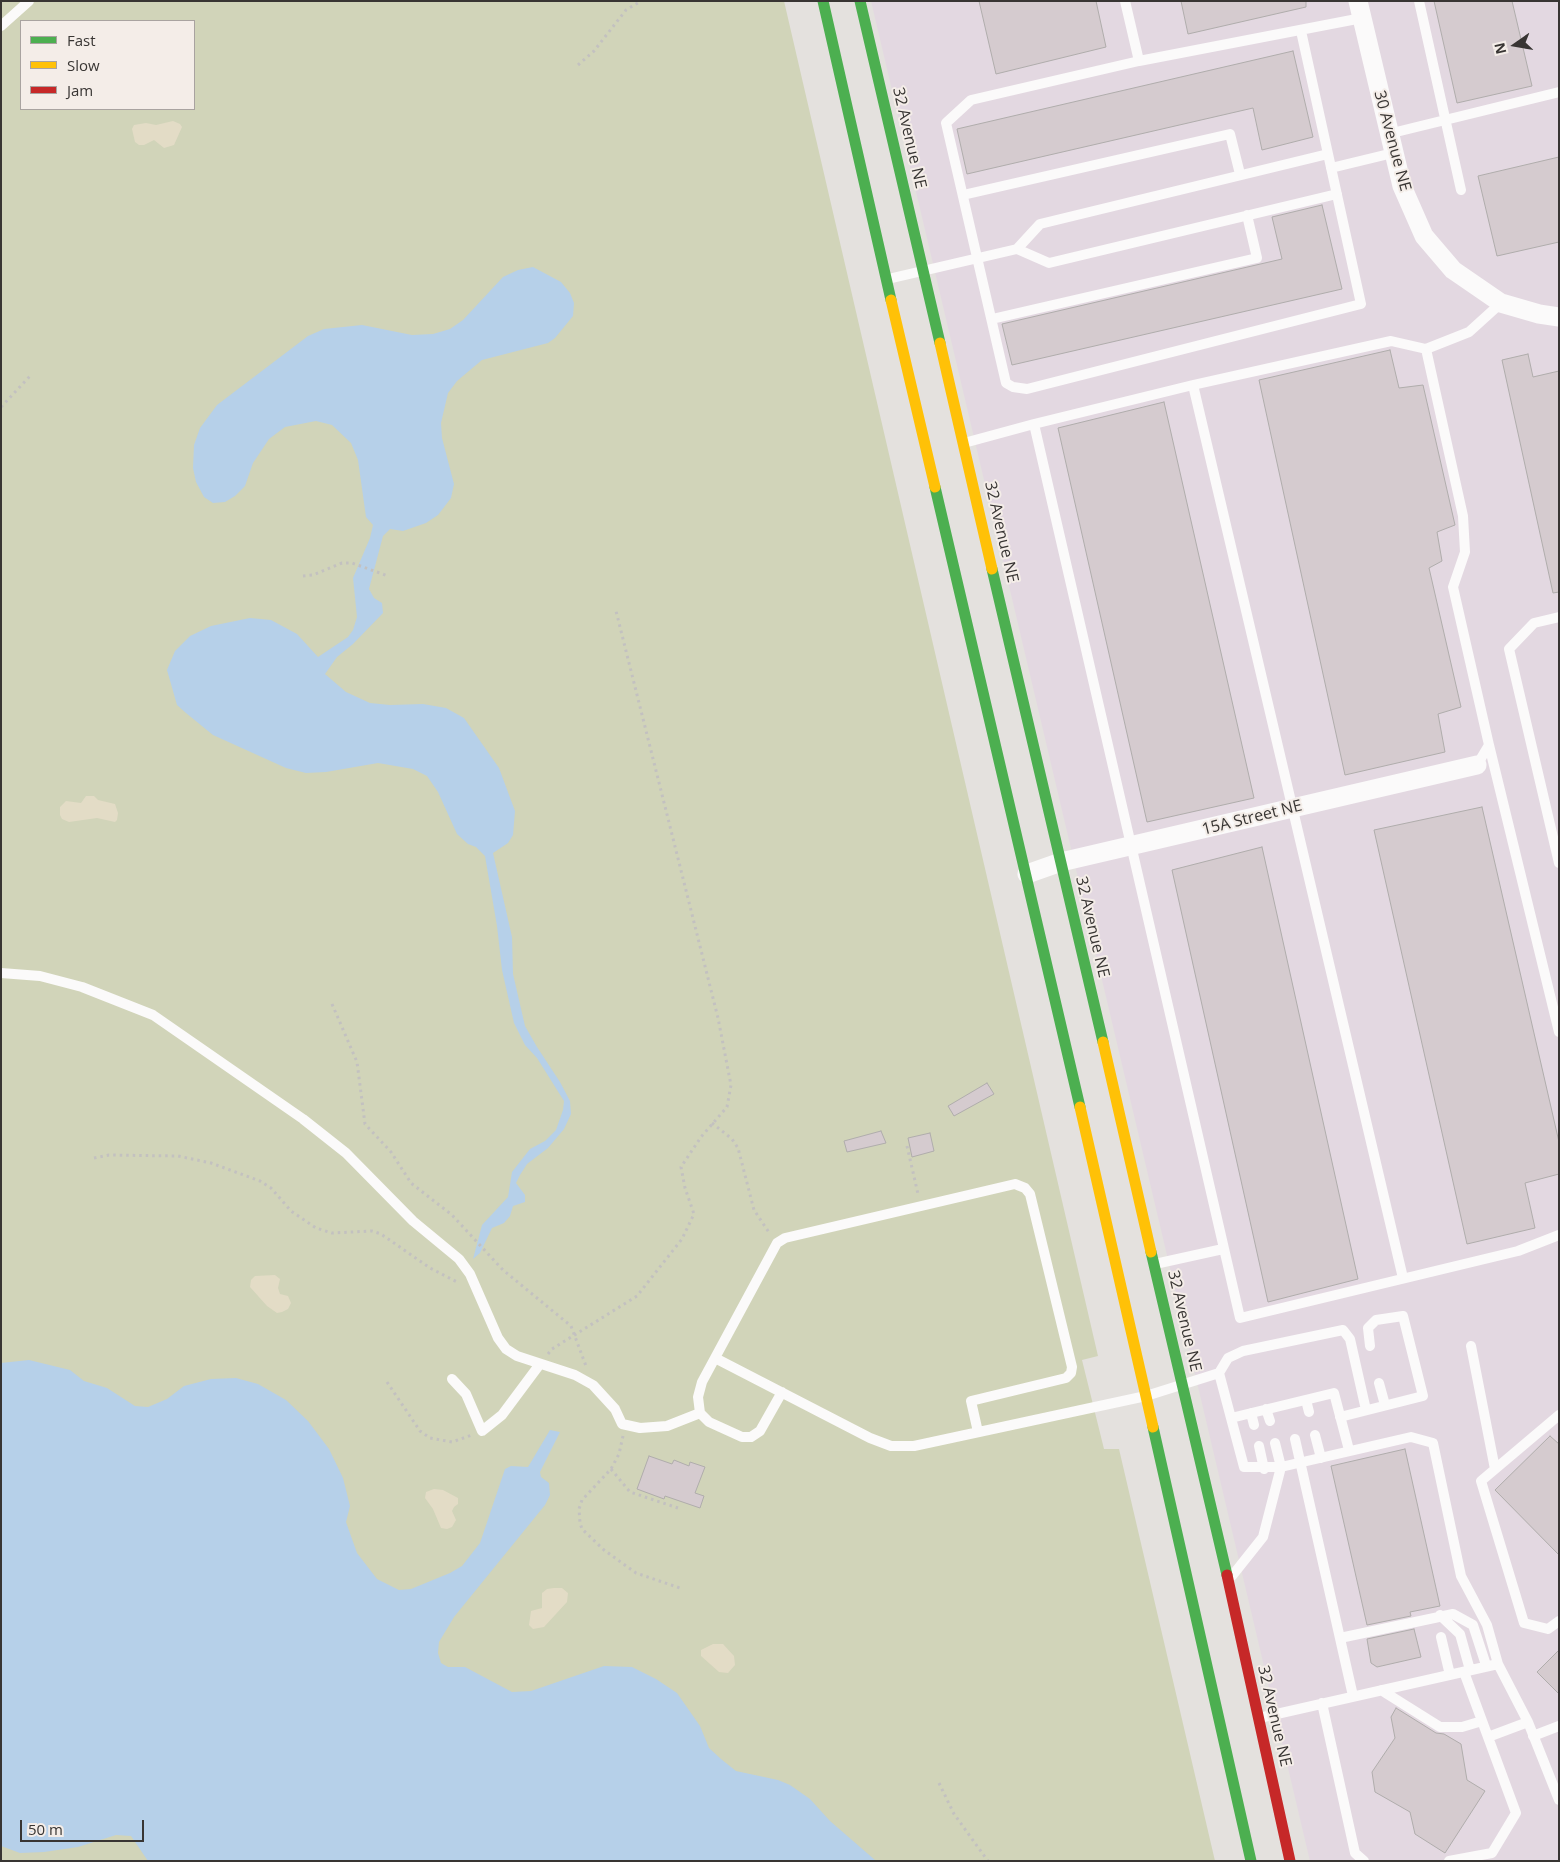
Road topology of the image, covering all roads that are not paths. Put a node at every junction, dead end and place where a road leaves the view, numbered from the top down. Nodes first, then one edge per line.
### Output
1 (29, 1) edge
2 (823, 1) edge
3 (860, 1) edge
4 (1125, 1) edge
5 (1419, 1) edge
6 (1360, 10) edge
7 (1, 26) edge
8 (1301, 31) junction
9 (1139, 61) junction
10 (1559, 92) edge
11 (1446, 120) junction
12 (1388, 134) junction
13 (1393, 153) junction
14 (1328, 154) junction
15 (1331, 168) junction
16 (1240, 174) junction
17 (1461, 190) dead end
18 (1337, 194) junction
19 (963, 195) junction
20 (1247, 214) junction
21 (1017, 249) junction
22 (977, 258) junction
23 (924, 270) junction
24 (886, 280) junction
25 (1501, 303) junction
26 (1559, 317) edge
27 (992, 319) junction
28 (1426, 349) junction
29 (1193, 385) junction
30 (1034, 424) junction
31 (964, 444) junction
32 (1559, 617) edge
33 (1489, 745) junction
34 (1477, 765) joint
35 (1291, 809) junction
36 (1131, 847) junction
37 (1061, 862) junction
38 (1559, 863) edge
39 (1027, 874) junction
40 (1, 973) edge
41 (1559, 1032) edge
42 (1559, 1235) edge
43 (1223, 1249) junction
44 (1154, 1264) junction
45 (1403, 1278) junction
46 (1370, 1346) dead end
47 (1471, 1346) dead end
48 (716, 1358) junction
49 (540, 1364) junction
50 (1220, 1373) junction
51 (452, 1379) dead end
52 (1379, 1383) dead end
53 (1182, 1385) junction
54 (782, 1392) junction
55 (1146, 1396) junction
56 (1306, 1400) junction
57 (1286, 1405) junction
58 (1385, 1405) junction
59 (1266, 1409) junction
60 (1366, 1410) junction
61 (1309, 1412) dead end
62 (700, 1413) junction
63 (1251, 1413) junction
64 (1559, 1415) edge
65 (1289, 1416) dead end
66 (1340, 1417) junction
67 (1230, 1418) junction
68 (1270, 1421) dead end
69 (1254, 1426) dead end
70 (978, 1432) junction
71 (1315, 1435) dead end
72 (1295, 1439) dead end
73 (1275, 1443) dead end
74 (1259, 1446) dead end
75 (1349, 1450) junction
76 (1321, 1458) junction
77 (1300, 1463) junction
78 (1281, 1467) junction
79 (1264, 1468) junction
80 (1495, 1469) junction
81 (1228, 1581) junction
82 (1440, 1615) junction
83 (1559, 1621) edge
84 (1441, 1637) dead end
85 (1340, 1638) junction
86 (1498, 1664) junction
87 (1486, 1665) junction
88 (1467, 1671) junction
89 (1450, 1674) junction
90 (1381, 1690) junction
91 (1353, 1696) junction
92 (1322, 1703) junction
93 (1257, 1718) junction
94 (1482, 1721) junction
95 (1528, 1722) junction
96 (1559, 1726) edge
97 (1534, 1736) junction
98 (1488, 1737) junction
99 (1559, 1800) edge
100 (1251, 1861) edge
101 (1290, 1861) edge
102 (1364, 1861) edge
103 (1449, 1861) edge

1 - 7 lane
2 - 24 main road
3 - 23 main road, 32 Avenue NE
4 - 9 lane
5 - 11 lane
6 - 8 lane
6 - 12 street, 30 Avenue NE
8 - 9 lane
8 - 14 lane
9 - 19 lane
10 - 11 lane
11 - 12 lane
11 - 17 lane
12 - 13 street, 30 Avenue NE
13 - 15 lane
13 - 25 street, 30 Avenue NE
14 - 15 lane
14 - 16 lane
15 - 18 lane
16 - 19 lane
16 - 21 lane
18 - 20 lane
18 - 27 lane
19 - 22 lane
20 - 21 lane
20 - 27 lane
21 - 22 lane
22 - 23 lane
22 - 27 lane
23 - 24 lane
23 - 31 main road, 32 Avenue NE
24 - 39 main road
25 - 26 street, 30 Avenue NE
25 - 28 lane
28 - 29 lane
28 - 33 lane
29 - 30 lane
29 - 35 lane
30 - 31 lane
30 - 36 lane
31 - 37 main road, 32 Avenue NE
32 - 38 lane
33 - 34 lane
33 - 41 lane
34 - 35 street, 15A Street NE
35 - 36 street, 15A Street NE
35 - 45 lane
36 - 37 street, 15A Street NE
36 - 43 lane
37 - 39 street, 15A Street NE
37 - 44 main road, 32 Avenue NE
39 - 55 main road
40 - 49 lane
42 - 45 lane
43 - 44 lane
43 - 45 lane
44 - 53 main road, 32 Avenue NE
46 - 58 lane
47 - 80 lane
48 - 54 lane
48 - 62 lane
48 - 70 lane
49 - 51 lane
49 - 62 lane
50 - 53 lane
50 - 60 lane
50 - 67 lane
52 - 58 lane
53 - 55 lane
53 - 81 main road, 32 Avenue NE
54 - 62 lane
54 - 70 lane
55 - 70 lane
55 - 100 main road
56 - 57 lane
56 - 61 lane
56 - 66 lane
57 - 59 lane
57 - 65 lane
58 - 60 lane
59 - 63 lane
59 - 68 lane
60 - 66 lane
63 - 67 lane
63 - 69 lane
64 - 80 lane
66 - 75 lane
67 - 79 lane
71 - 76 lane
72 - 77 lane
73 - 78 lane
74 - 79 lane
75 - 76 lane
75 - 86 lane
76 - 77 lane
77 - 78 lane
77 - 85 lane
78 - 79 lane
78 - 81 lane
80 - 83 lane
81 - 93 main road, 32 Avenue NE
82 - 85 lane
82 - 87 lane
82 - 88 lane
84 - 89 lane
85 - 91 lane
86 - 87 lane
86 - 95 lane
87 - 88 lane
88 - 89 lane
88 - 94 lane
89 - 90 lane
90 - 91 lane
90 - 94 lane
91 - 92 lane
92 - 93 lane
92 - 102 lane
93 - 101 main road, 32 Avenue NE
94 - 98 lane
95 - 97 lane
95 - 98 lane
96 - 97 lane
97 - 99 lane
98 - 103 lane

